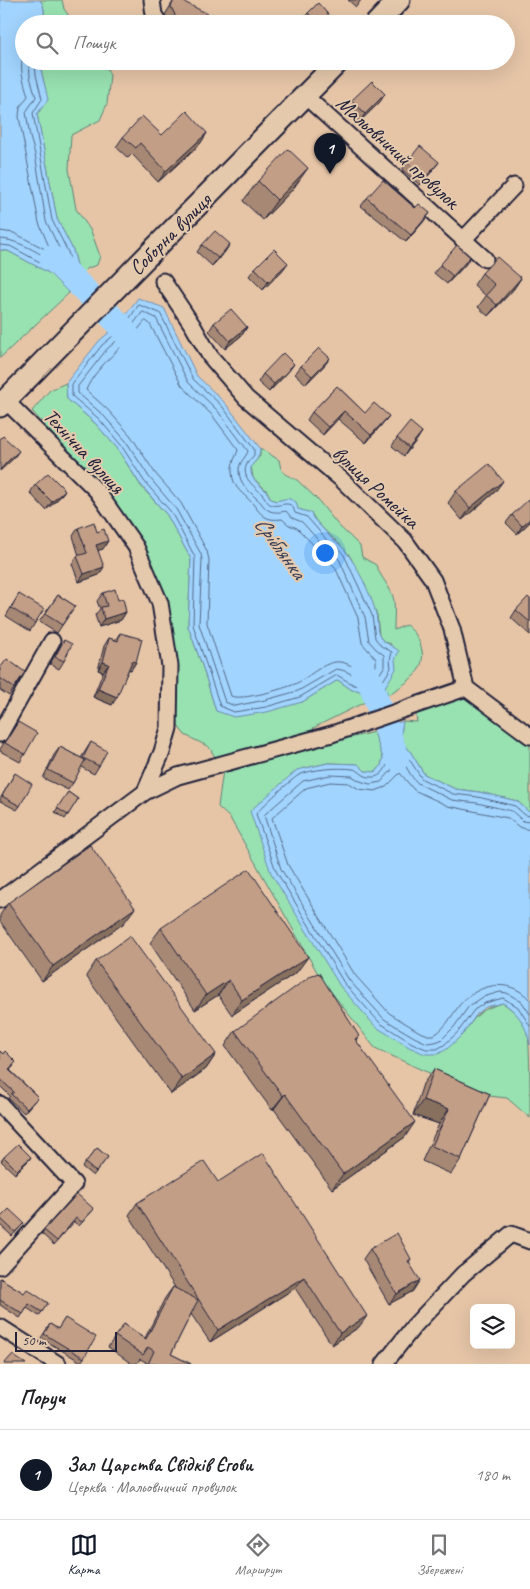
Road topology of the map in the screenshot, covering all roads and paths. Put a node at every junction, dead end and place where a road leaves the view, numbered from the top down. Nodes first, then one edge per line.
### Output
1 (152, 0) edge
2 (399, 0) edge
3 (154, 15) edge
4 (385, 15) edge
5 (330, 70) edge
6 (304, 96) junction
7 (514, 186) dead end
8 (463, 240) junction
9 (484, 259) dead end
10 (164, 281) dead end
11 (3, 403) edge
12 (52, 641) dead end
13 (466, 688) junction
14 (0, 734) edge
15 (530, 736) edge
16 (145, 792) junction
17 (0, 900) edge
18 (0, 1104) edge
19 (530, 1240) edge
20 (0, 1266) edge
21 (0, 1327) edge
22 (58, 1364) edge
23 (384, 1364) edge

1 - 3 street
2 - 4 main road
5 - 6 main road, Соборна вулиця
6 - 8 street, Мальовничий провулок
6 - 11 main road, Соборна вулиця
7 - 8 street, Мальовничий провулок
8 - 9 street, Мальовничий провулок
10 - 13 street, вулиця Ромейка
11 - 16 street, Технічна вулиця
12 - 14 street
13 - 15 street
13 - 16 street
16 - 17 street
18 - 20 street
19 - 23 street
21 - 22 street

